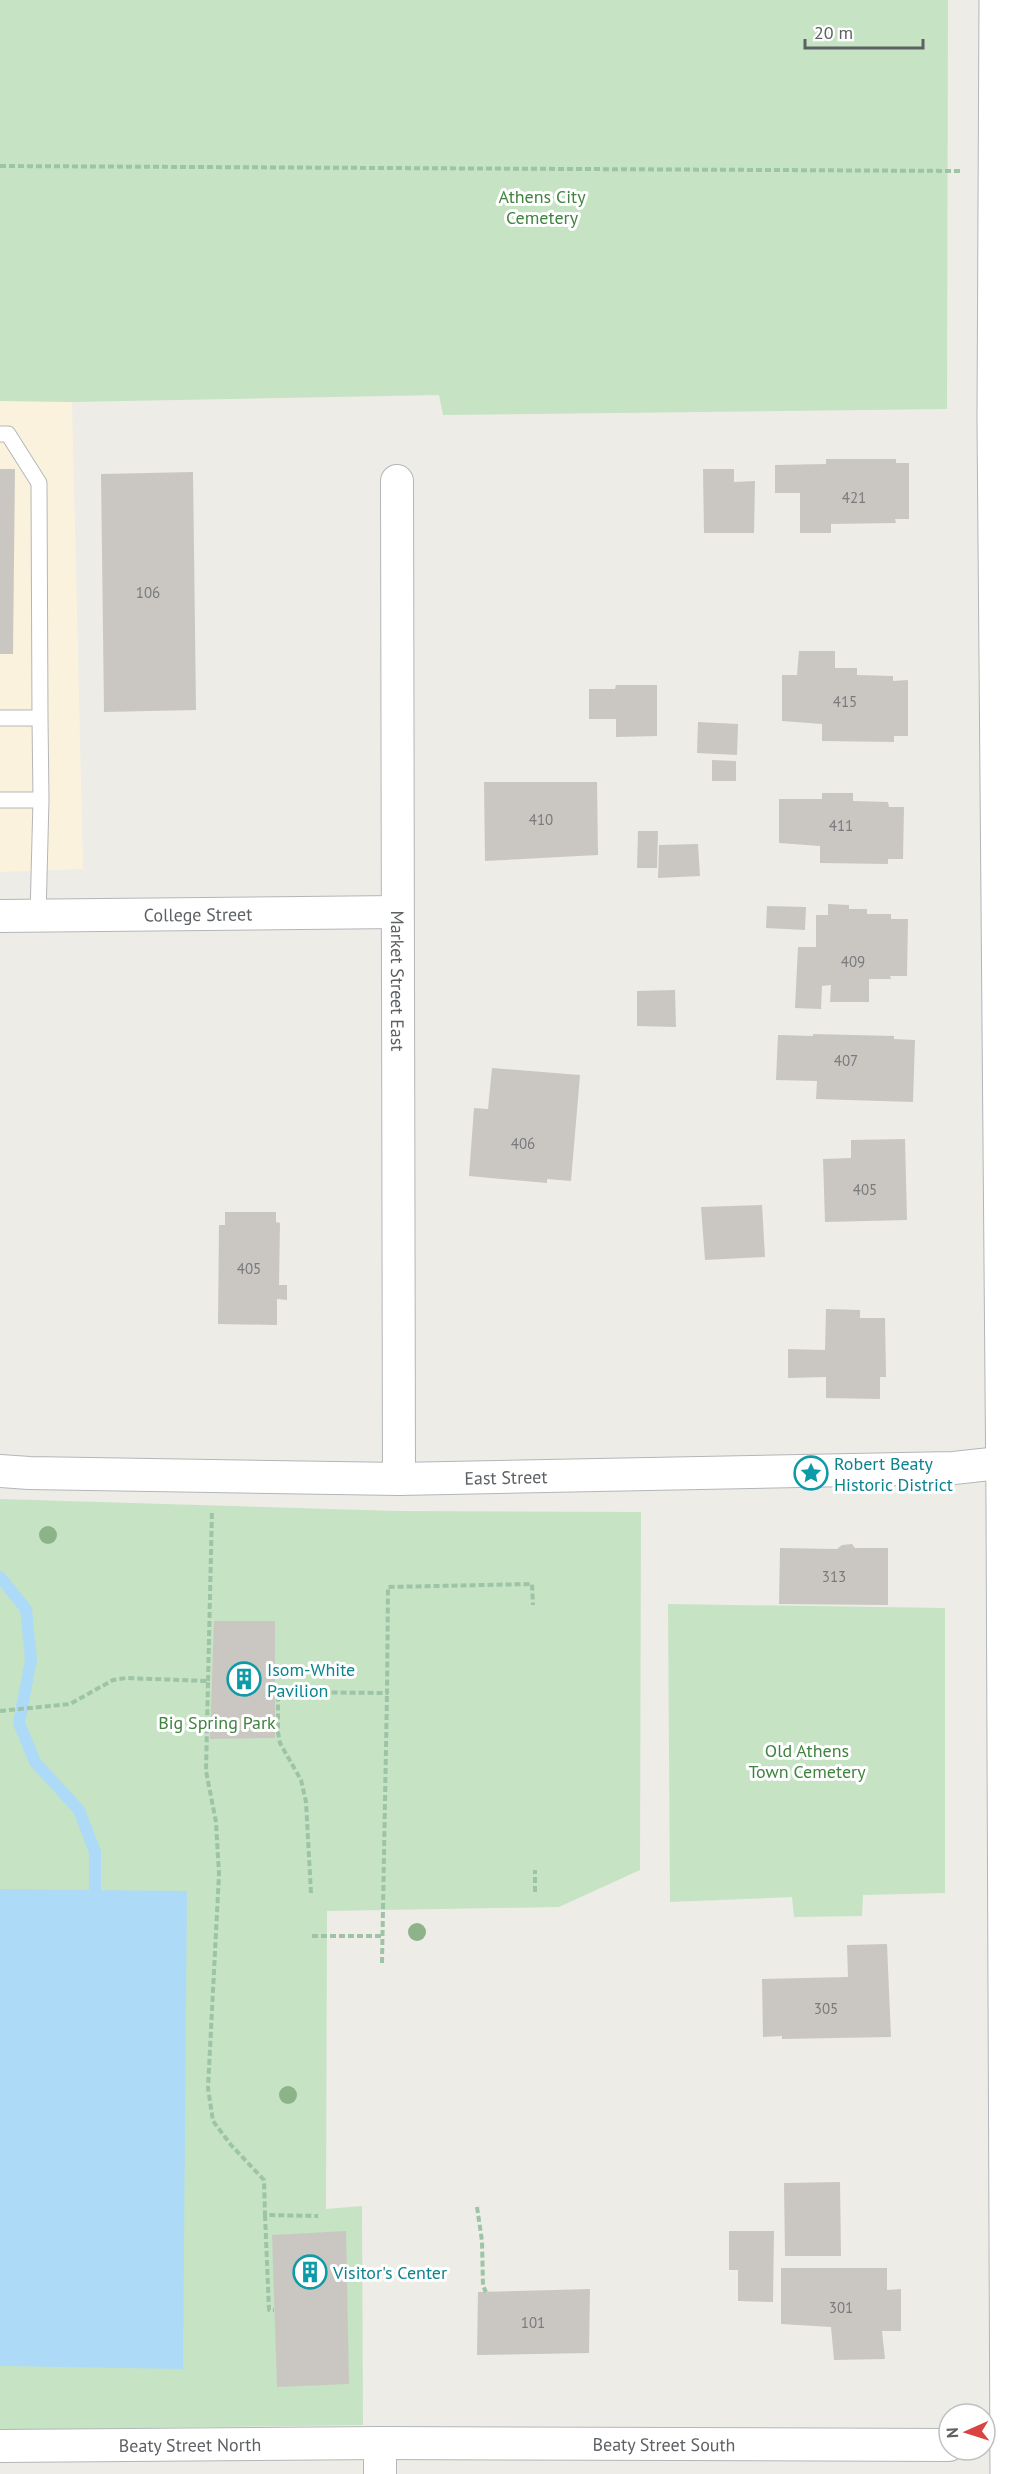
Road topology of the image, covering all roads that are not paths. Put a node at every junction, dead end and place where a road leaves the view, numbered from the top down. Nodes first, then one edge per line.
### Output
1 (996, 0) edge
2 (0, 434) edge
3 (397, 481) dead end
4 (0, 717) edge
5 (40, 718) junction
6 (0, 800) edge
7 (42, 800) junction
8 (397, 912) junction
9 (0, 916) edge
10 (38, 916) junction
11 (1006, 1462) edge
12 (0, 1471) edge
13 (399, 1479) junction
14 (380, 2443) junction
15 (937, 2445) edge
16 (0, 2446) edge
17 (1002, 2452) edge
18 (380, 2474) edge

1 - 11 street
2 - 5 lane
3 - 8 street, Market Street East
4 - 5 lane
5 - 7 lane
6 - 7 lane
7 - 10 lane
8 - 10 street, College Street
8 - 13 street, Market Street East
9 - 10 street, College Street
11 - 13 street, East Street
11 - 17 street
12 - 13 street, East Street
14 - 15 street, Beaty Street South
14 - 16 street, Beaty Street North
14 - 18 street

